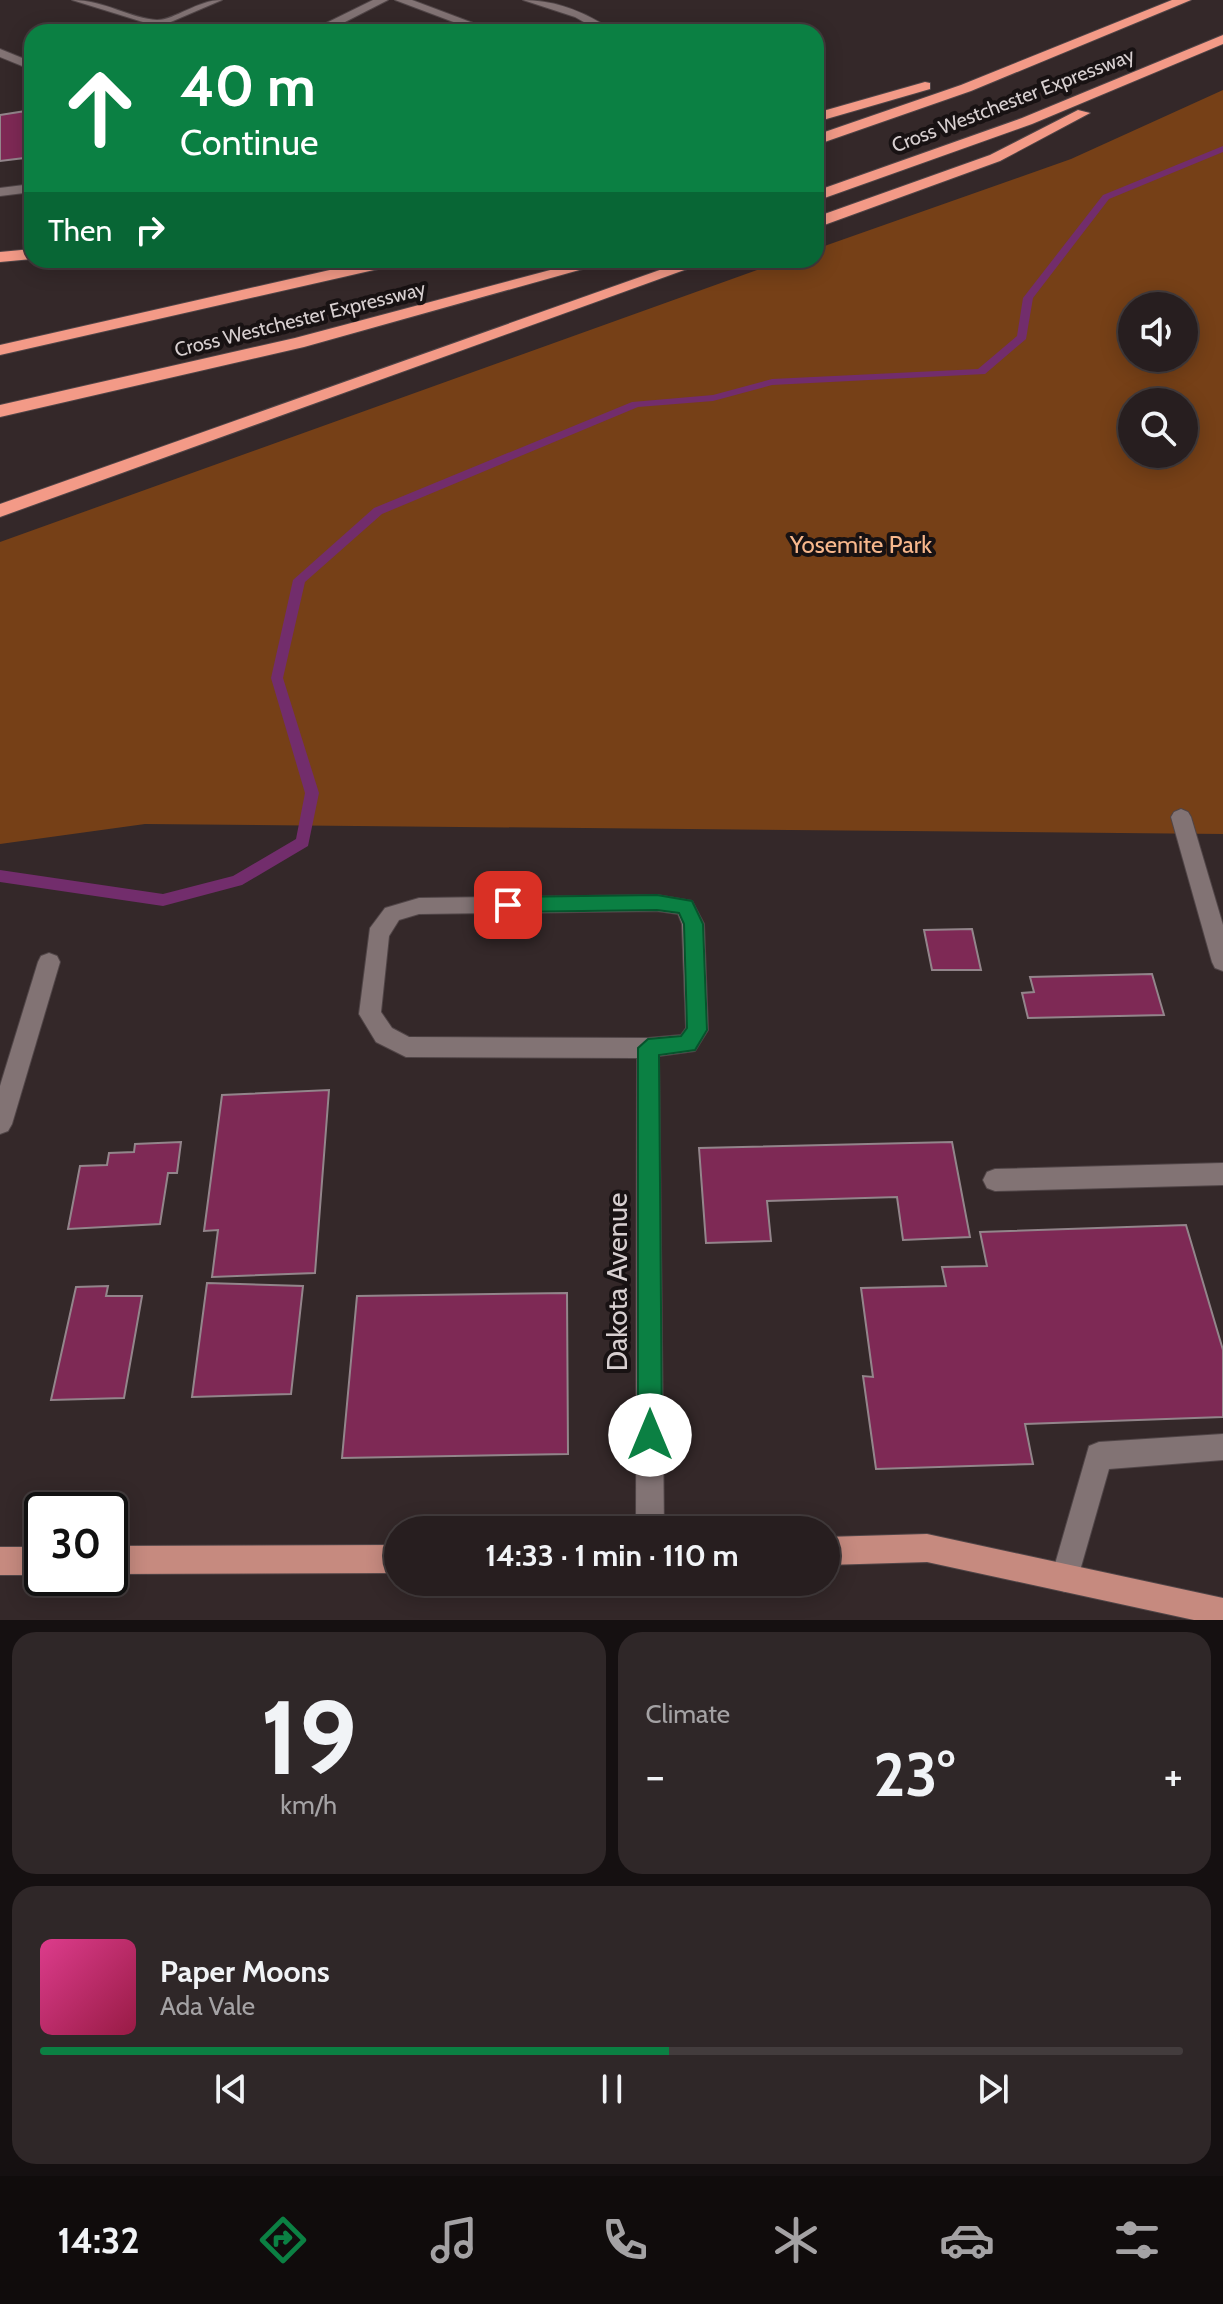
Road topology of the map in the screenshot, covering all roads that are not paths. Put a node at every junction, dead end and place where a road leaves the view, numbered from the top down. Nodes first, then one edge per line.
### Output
1 (78, 0) edge
2 (216, 0) edge
3 (382, 0) edge
4 (401, 0) edge
5 (529, 0) edge
6 (1184, 0) edge
7 (335, 22) junction
8 (331, 24) edge
9 (340, 24) edge
10 (468, 24) edge
11 (595, 24) edge
12 (1108, 33) junction
13 (1223, 39) edge
14 (0, 53) edge
15 (1173, 62) junction
16 (24, 63) edge
17 (824, 116) edge
18 (824, 137) edge
19 (24, 189) edge
20 (0, 192) edge
21 (824, 193) edge
22 (824, 220) edge
23 (24, 255) edge
24 (0, 257) edge
25 (361, 268) edge
26 (577, 268) edge
27 (682, 268) edge
28 (0, 350) edge
29 (0, 411) edge
30 (0, 511) edge
31 (1181, 817) dead end
32 (49, 962) dead end
33 (1223, 962) edge
34 (648, 1048) junction
35 (1, 1116) edge
36 (1223, 1174) edge
37 (995, 1180) dead end
38 (1223, 1447) edge
39 (650, 1516) edge
40 (840, 1551) edge
41 (384, 1559) edge
42 (128, 1560) edge
43 (0, 1561) edge
44 (24, 1561) edge
45 (1065, 1578) junction
46 (1223, 1612) edge

1 - 2 street
3 - 7 street
4 - 10 street
5 - 11 street
6 - 12 highway, Cross Westchester Expressway
7 - 8 street
7 - 9 street
12 - 17 highway
12 - 18 highway, Cross Westchester Expressway
13 - 15 highway, Cross Westchester Expressway
14 - 16 street
15 - 21 highway, Cross Westchester Expressway
15 - 22 highway
19 - 20 street
23 - 24 highway
25 - 28 highway, Cross Westchester Expressway
26 - 29 highway, Cross Westchester Expressway
27 - 30 highway
31 - 33 street
32 - 35 street
34 - 34 street
34 - 39 street, Dakota Avenue
36 - 37 street
38 - 45 street
40 - 45 main road
41 - 42 main road
43 - 44 main road
45 - 46 main road

